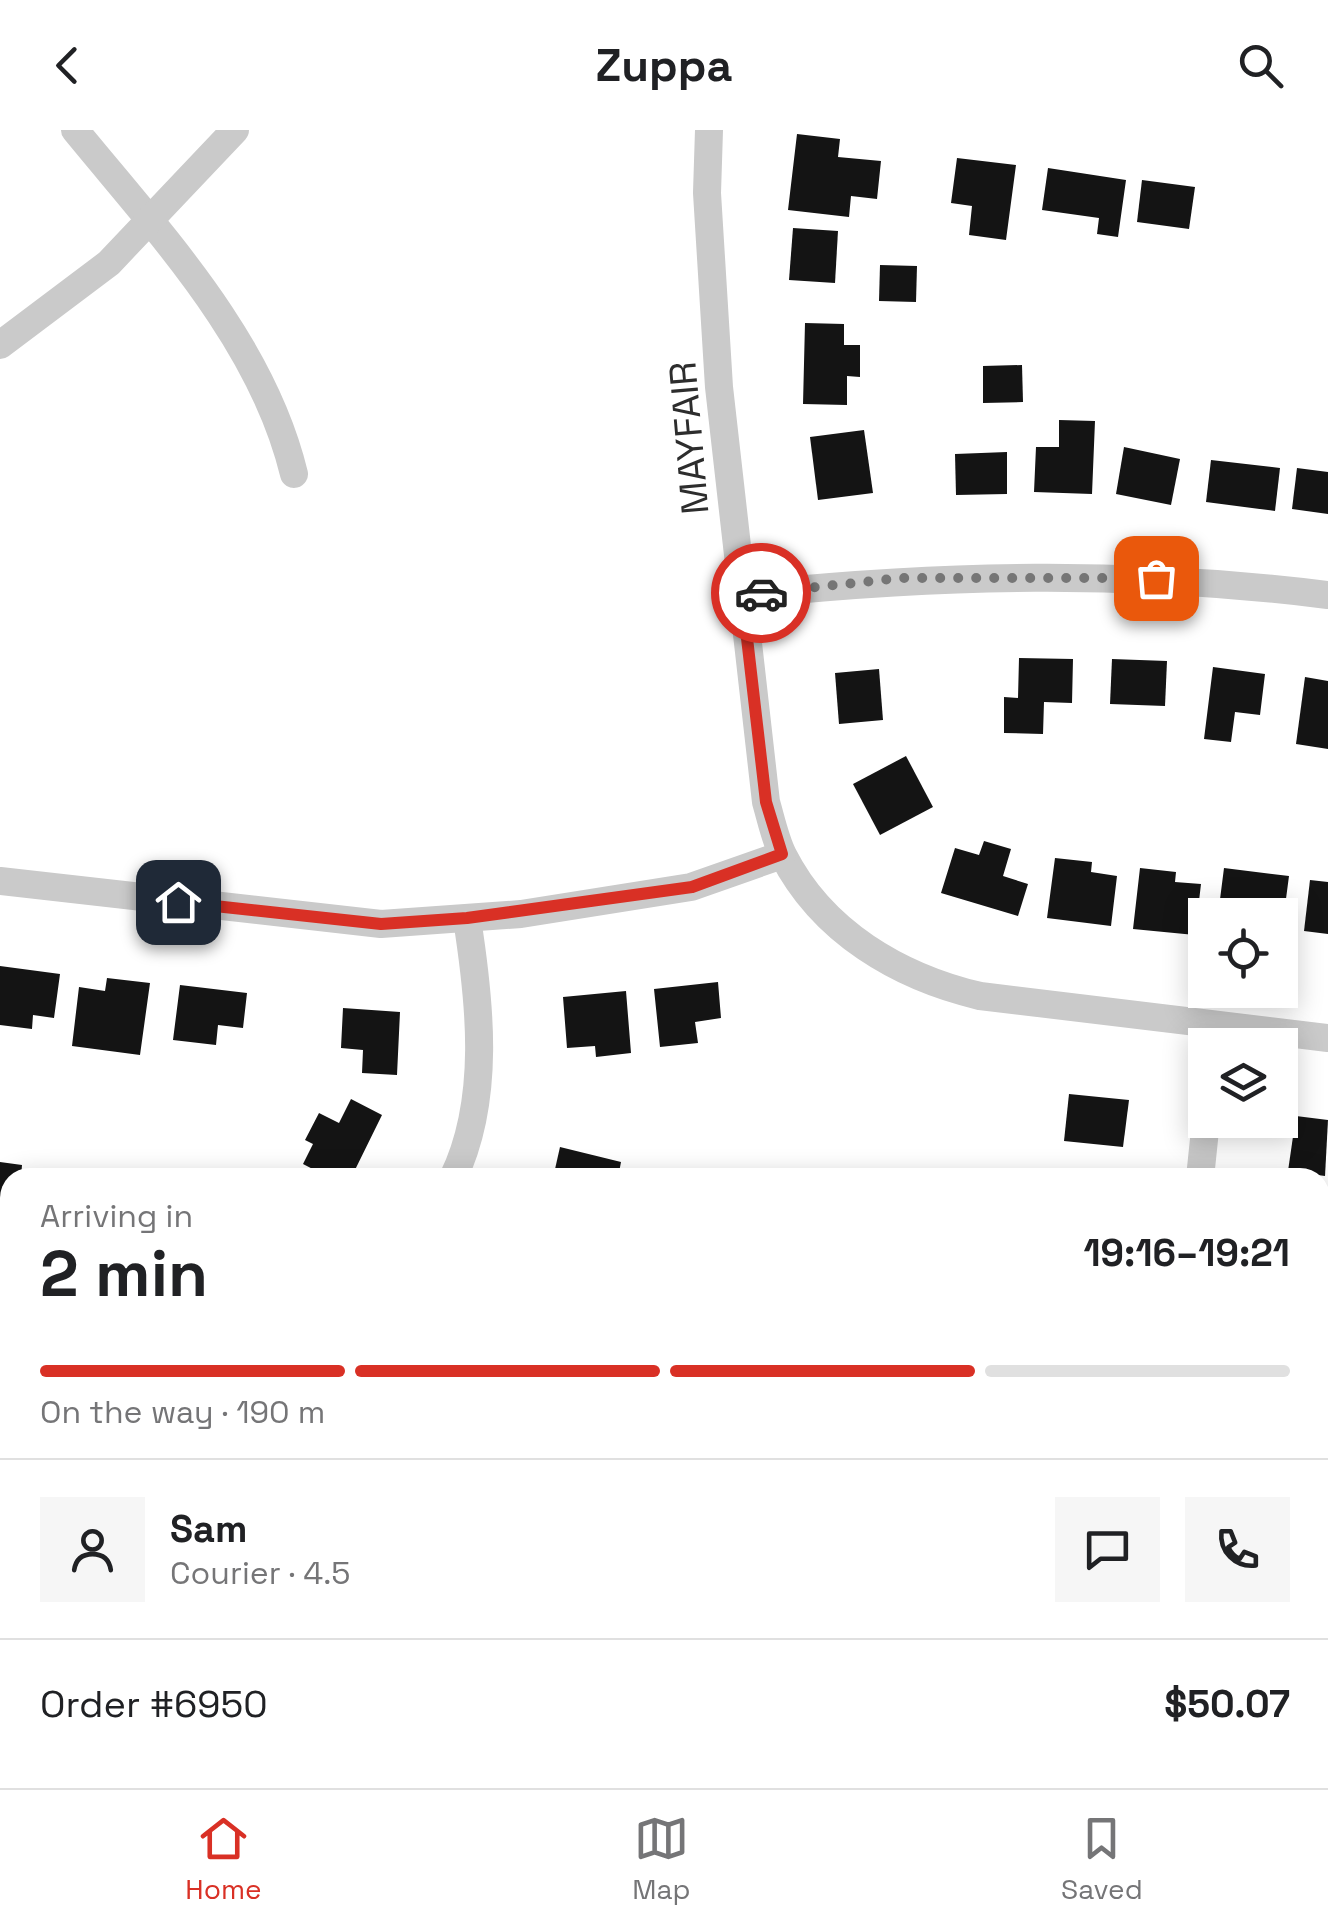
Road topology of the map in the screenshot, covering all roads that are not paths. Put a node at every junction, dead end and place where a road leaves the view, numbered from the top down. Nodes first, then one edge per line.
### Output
1 (75, 130) edge
2 (235, 130) edge
3 (709, 130) edge
4 (149, 220) junction
5 (0, 346) edge
6 (294, 474) dead end
7 (1328, 594) edge
8 (742, 595) junction
9 (782, 854) junction
10 (0, 881) edge
11 (467, 918) junction
12 (1188, 1031) edge
13 (1298, 1037) edge
14 (1328, 1038) edge
15 (1204, 1138) edge
16 (459, 1168) edge
17 (1201, 1168) edge

1 - 4 street
2 - 4 street
3 - 8 street, MAYFAIR
4 - 5 street
4 - 6 street
7 - 8 street
8 - 9 street, MAYFAIR
9 - 11 street
9 - 12 street, MAYFAIR
10 - 11 street
11 - 16 street
13 - 14 street, MAYFAIR
15 - 17 street

